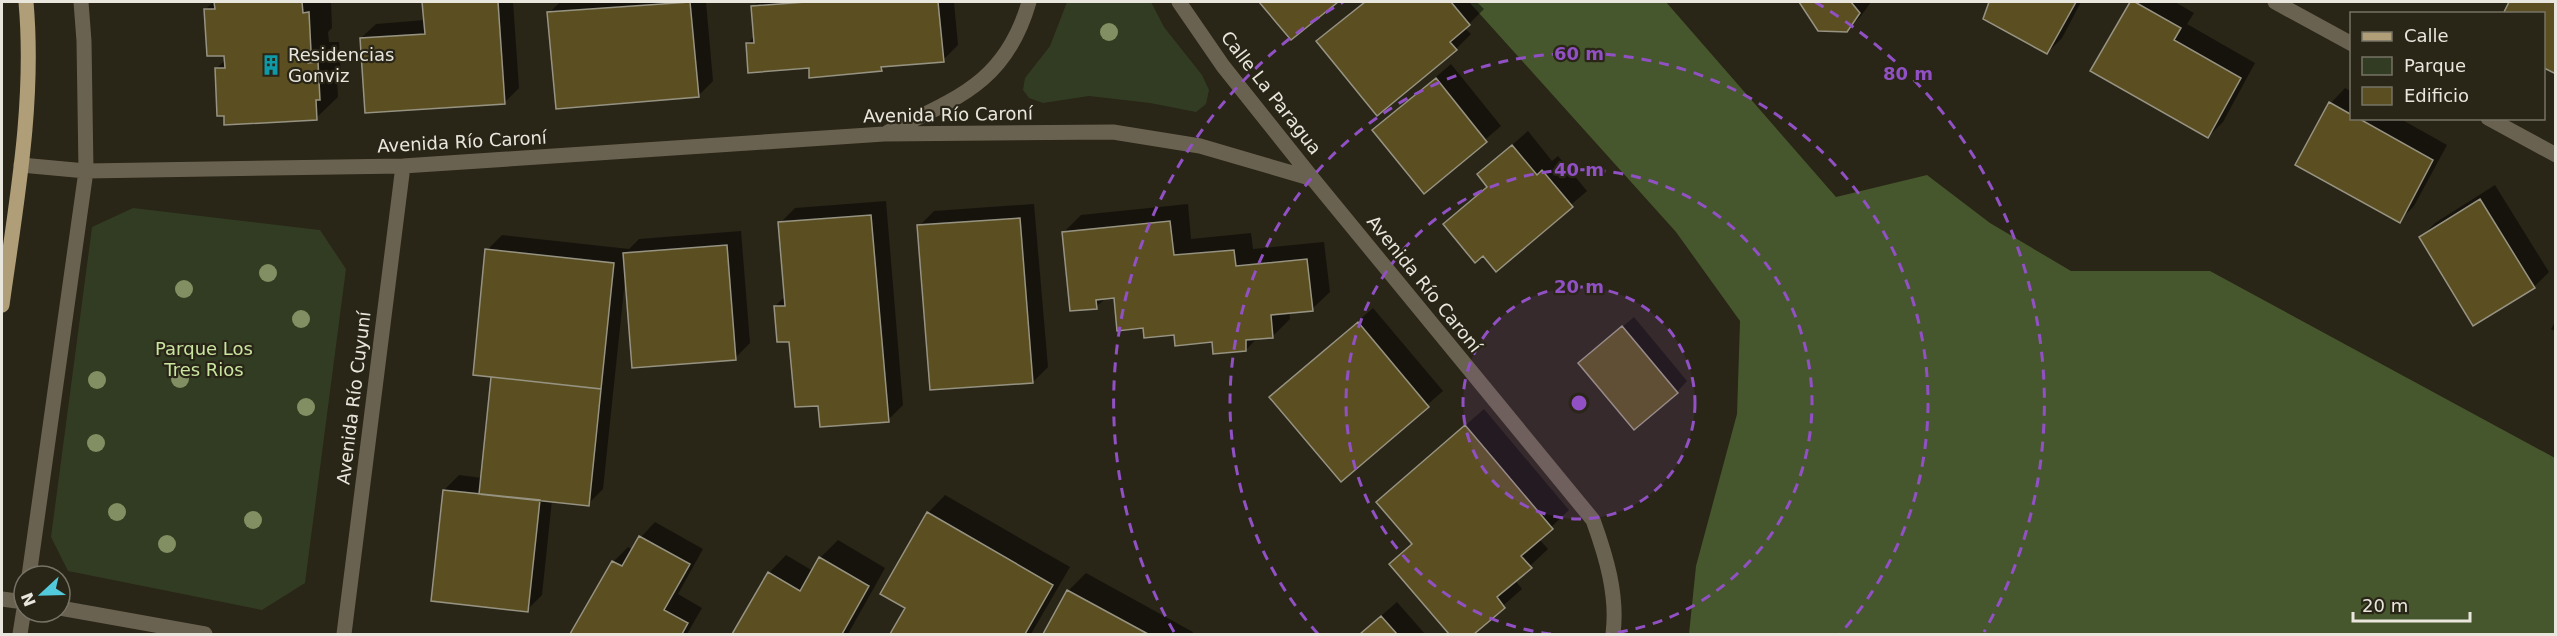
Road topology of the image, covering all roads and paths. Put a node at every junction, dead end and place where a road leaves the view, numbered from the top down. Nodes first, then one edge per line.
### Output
1 (26, 2) edge
2 (81, 2) edge
3 (1029, 2) edge
4 (1179, 2) edge
5 (2275, 2) edge
6 (2350, 43) edge
7 (2492, 120) edge
8 (884, 134) junction
9 (2556, 155) edge
10 (21, 165) junction
11 (403, 166) junction
12 (86, 171) junction
13 (1313, 179) junction
14 (2, 305) edge
15 (31, 564) edge
16 (72, 610) edge
17 (205, 634) edge
18 (344, 634) edge
19 (1613, 634) edge

1 - 10 main road
2 - 12 street
3 - 8 street
4 - 13 street, Calle La Paragua
5 - 6 street
7 - 9 street
8 - 11 street, Avenida Río Caroní
8 - 13 street, Avenida Río Caroní
10 - 12 street, Avenida Río Caroní
10 - 14 main road
11 - 12 street, Avenida Río Caroní
11 - 18 street, Avenida Río Cuyuní
12 - 15 street
13 - 19 street, Avenida Río Caroní
16 - 17 street

